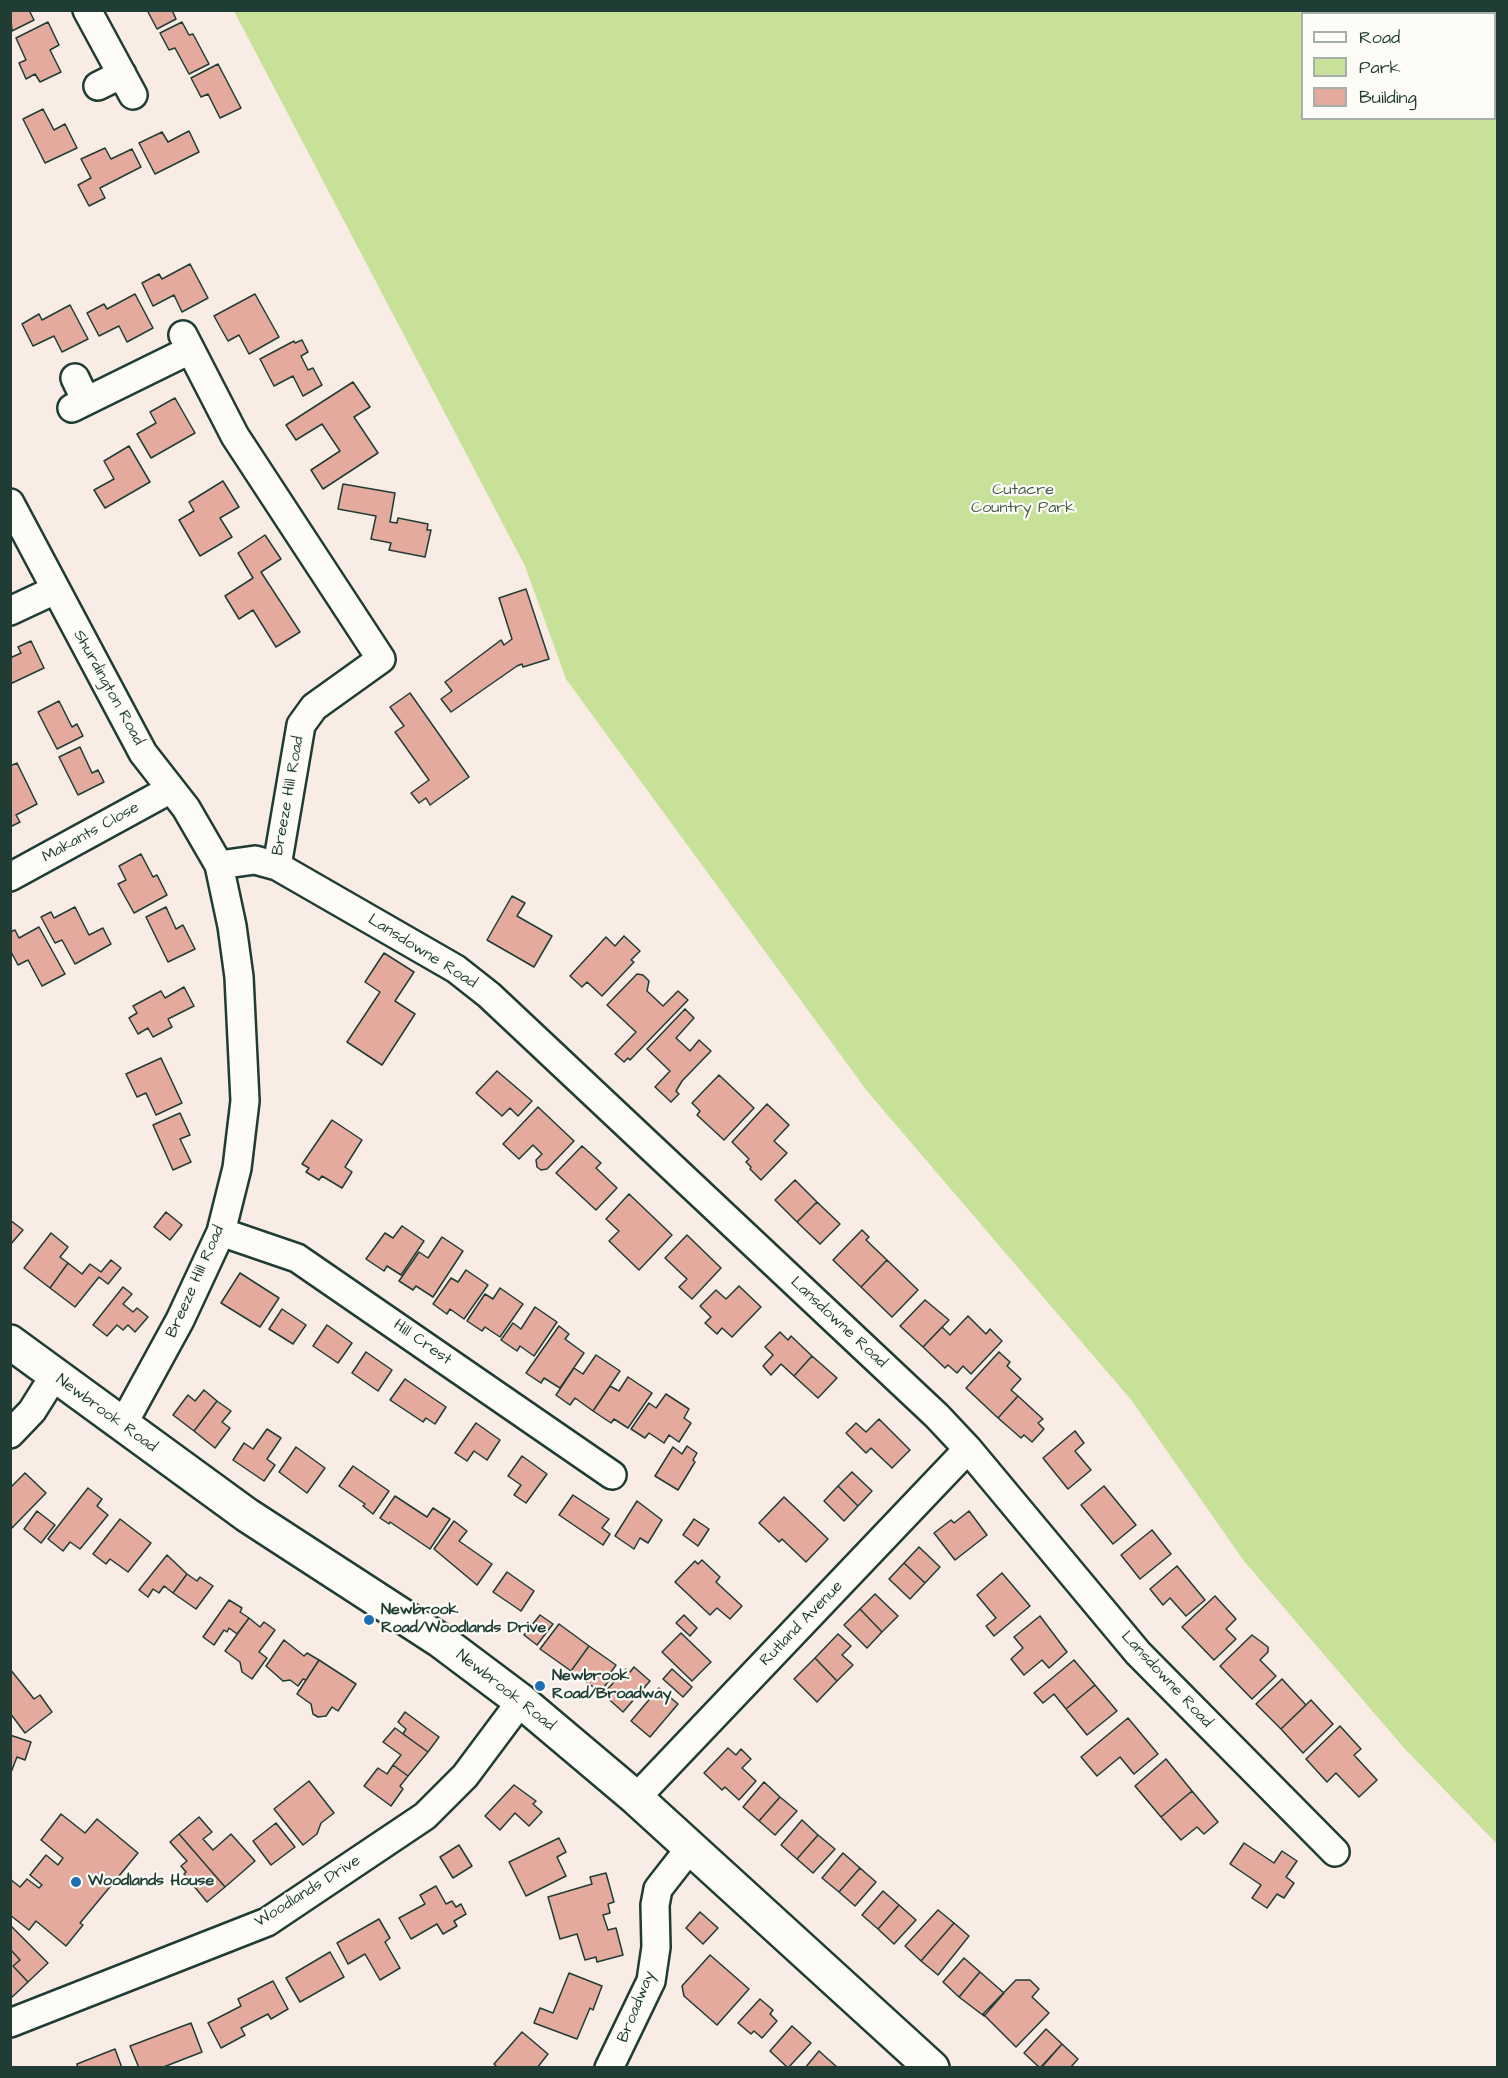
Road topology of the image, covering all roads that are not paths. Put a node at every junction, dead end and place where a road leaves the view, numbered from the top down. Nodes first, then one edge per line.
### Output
1 (87, 10) edge
2 (118, 85) dead end
3 (78, 396) dead end
4 (10, 503) edge
5 (54, 590) junction
6 (10, 611) edge
7 (171, 789) junction
8 (219, 865) junction
9 (277, 866) junction
10 (10, 877) edge
11 (221, 1232) junction
12 (10, 1342) edge
13 (54, 1376) junction
14 (122, 1426) junction
15 (10, 1434) edge
16 (968, 1449) junction
17 (612, 1474) dead end
18 (521, 1701) junction
19 (636, 1798) junction
20 (690, 1848) junction
21 (1335, 1852) dead end
22 (10, 2023) edge
23 (609, 2067) edge
24 (932, 2067) edge

1 - 2 street
3 - 9 street, Breeze Hill Road
4 - 5 street, Shurdington Road
5 - 6 street
5 - 7 street, Shurdington Road
7 - 8 street, Shurdington Road
7 - 10 street, Makants Close
8 - 9 street, Breeze Hill Road
8 - 11 street, Breeze Hill Road
9 - 16 street, Lansdowne Road
11 - 14 street, Breeze Hill Road
11 - 17 street, Hill Crest
12 - 13 highway, Newbrook Road
13 - 14 highway, Newbrook Road
13 - 15 street
14 - 18 highway, Newbrook Road
16 - 19 street, Rutland Avenue
16 - 21 street, Lansdowne Road
18 - 19 highway, Newbrook Road
18 - 22 street, Woodlands Drive
19 - 20 highway, Newbrook Road
20 - 23 street, Broadway
20 - 24 highway, Newbrook Road

